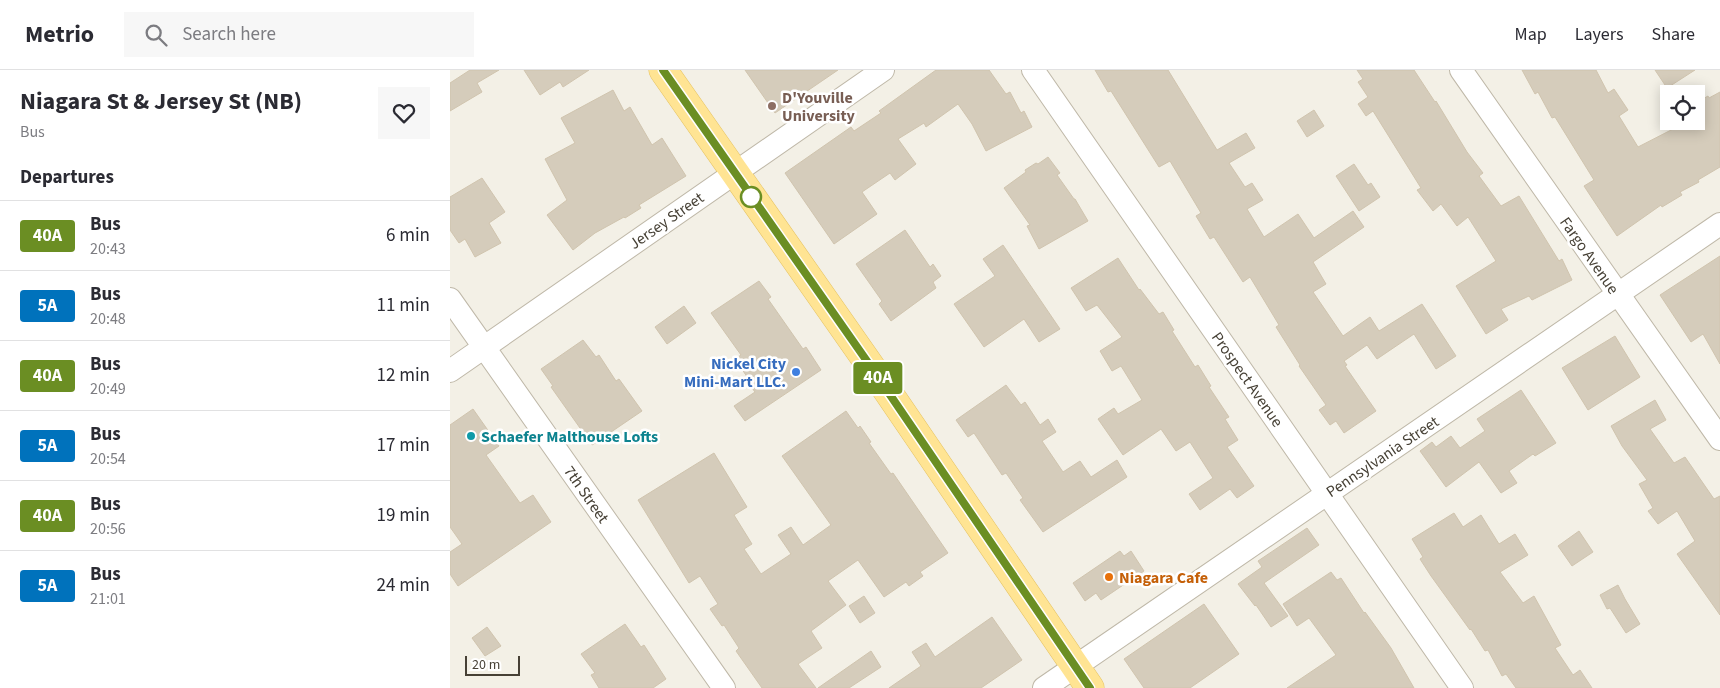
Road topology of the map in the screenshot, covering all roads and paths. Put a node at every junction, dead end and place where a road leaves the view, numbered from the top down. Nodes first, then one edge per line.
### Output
1 (663, 70) edge
2 (883, 70) edge
3 (1034, 70) edge
4 (1461, 70) edge
5 (735, 173) junction
6 (1720, 224) edge
7 (1618, 294) junction
8 (450, 299) edge
9 (484, 348) junction
10 (450, 371) edge
11 (1720, 439) edge
12 (1327, 494) junction
13 (1083, 677) edge
14 (724, 688) edge
15 (1044, 688) edge
16 (1462, 688) edge

1 - 5 main road
2 - 5 street, Jersey Street
3 - 12 street, Prospect Avenue
4 - 7 street, Fargo Avenue
5 - 9 street, Jersey Street
5 - 13 main road
6 - 7 street, Pennsylvania Street
7 - 11 street, Fargo Avenue
7 - 12 street, Pennsylvania Street
8 - 9 street, 7th Street
9 - 10 street, Jersey Street
9 - 14 street, 7th Street
12 - 13 street, Pennsylvania Street
12 - 16 street, Prospect Avenue
13 - 15 street, Pennsylvania Street

